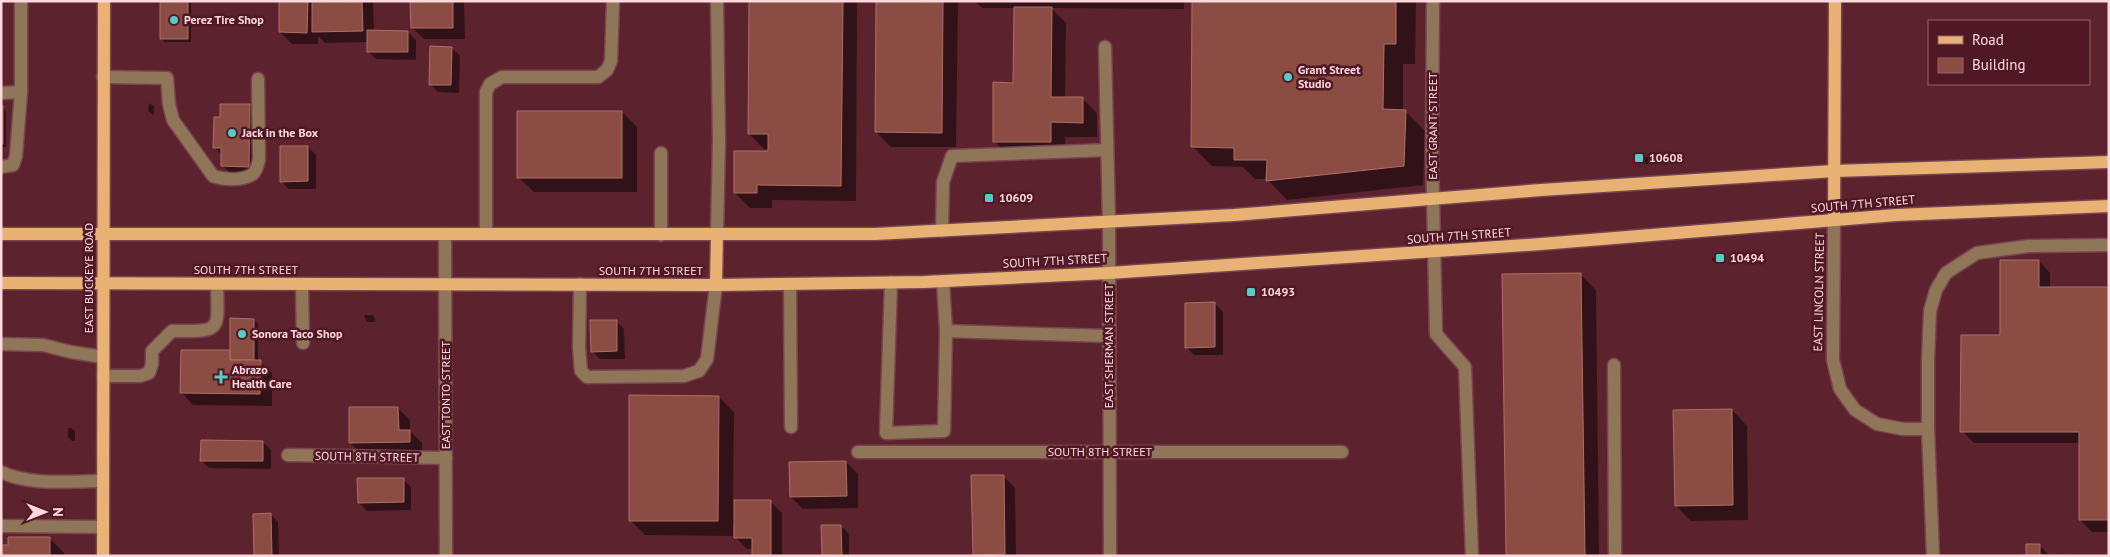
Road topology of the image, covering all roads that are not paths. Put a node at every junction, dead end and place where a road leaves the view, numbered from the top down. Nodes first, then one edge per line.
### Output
1 (21, 1) edge
2 (104, 1) edge
3 (613, 1) edge
4 (717, 1) edge
5 (1433, 1) edge
6 (1835, 1) edge
7 (1105, 47) dead end
8 (103, 78) junction
9 (258, 79) dead end
10 (21, 92) junction
11 (1, 93) edge
12 (1107, 150) junction
13 (661, 153) dead end
14 (2109, 162) edge
15 (1, 166) edge
16 (1834, 171) junction
17 (1433, 199) junction
18 (2109, 206) edge
19 (1834, 220) junction
20 (1108, 222) junction
21 (942, 231) junction
22 (1, 234) edge
23 (103, 234) junction
24 (445, 234) junction
25 (486, 234) junction
26 (717, 234) junction
27 (661, 235) junction
28 (2109, 245) edge
29 (1434, 252) junction
30 (1109, 273) junction
31 (943, 280) junction
32 (891, 282) junction
33 (1, 283) edge
34 (103, 283) junction
35 (217, 284) junction
36 (302, 284) junction
37 (446, 284) junction
38 (580, 284) junction
39 (790, 284) junction
40 (716, 285) junction
41 (946, 331) junction
42 (1109, 336) junction
43 (303, 343) dead end
44 (1, 344) edge
45 (103, 356) junction
46 (1614, 365) dead end
47 (103, 376) junction
48 (791, 427) dead end
49 (1928, 429) junction
50 (858, 452) dead end
51 (1109, 452) junction
52 (1342, 452) dead end
53 (288, 455) dead end
54 (446, 458) junction
55 (1, 472) edge
56 (103, 481) junction
57 (1, 526) edge
58 (103, 527) junction
59 (103, 556) edge
60 (446, 556) edge
61 (1110, 556) edge
62 (1472, 556) edge
63 (1615, 556) edge
64 (1933, 556) edge

1 - 10 street
2 - 8 main road, EAST BUCKEYE ROAD
3 - 25 street
4 - 26 street
5 - 17 street, EAST GRANT STREET
6 - 16 main road, EAST LINCOLN STREET
7 - 12 street, EAST SHERMAN STREET
8 - 9 street
8 - 23 main road, EAST BUCKEYE ROAD
10 - 11 street
10 - 15 street
12 - 20 street, EAST SHERMAN STREET
12 - 21 street
13 - 27 street
14 - 16 main road
16 - 17 main road
16 - 19 main road, EAST LINCOLN STREET
17 - 20 main road
17 - 29 street, EAST GRANT STREET
18 - 19 main road, SOUTH 7TH STREET
19 - 29 main road, SOUTH 7TH STREET
19 - 49 street, EAST LINCOLN STREET
20 - 21 main road
20 - 30 street, EAST SHERMAN STREET
21 - 26 main road
22 - 23 main road
23 - 24 main road
23 - 34 main road, EAST BUCKEYE ROAD
24 - 25 main road
24 - 37 street, EAST TONTO STREET
25 - 27 main road
26 - 27 main road
26 - 40 main road
28 - 49 street
29 - 30 main road, SOUTH 7TH STREET
29 - 62 street, EAST GRANT STREET
30 - 31 main road, SOUTH 7TH STREET
30 - 42 street, EAST SHERMAN STREET
31 - 32 main road, SOUTH 7TH STREET
31 - 41 street
32 - 39 main road, SOUTH 7TH STREET
32 - 41 street
33 - 34 main road, SOUTH 7TH STREET
34 - 35 main road, SOUTH 7TH STREET
34 - 45 main road, EAST BUCKEYE ROAD
35 - 36 main road, SOUTH 7TH STREET
35 - 47 street
36 - 37 main road, SOUTH 7TH STREET
36 - 43 street
37 - 38 main road, SOUTH 7TH STREET
37 - 54 street, EAST TONTO STREET
38 - 40 main road, SOUTH 7TH STREET
38 - 40 street
39 - 40 main road, SOUTH 7TH STREET
39 - 48 street
41 - 42 street
42 - 51 street, EAST SHERMAN STREET
44 - 45 street
45 - 47 main road, EAST BUCKEYE ROAD
46 - 63 street
47 - 56 main road, EAST BUCKEYE ROAD
49 - 64 street
50 - 51 street, SOUTH 8TH STREET
51 - 52 street, SOUTH 8TH STREET
51 - 61 street, EAST SHERMAN STREET
53 - 54 street, SOUTH 8TH STREET
54 - 60 street, EAST TONTO STREET
55 - 56 street
56 - 58 main road, EAST BUCKEYE ROAD
57 - 58 street
58 - 59 main road, EAST BUCKEYE ROAD

